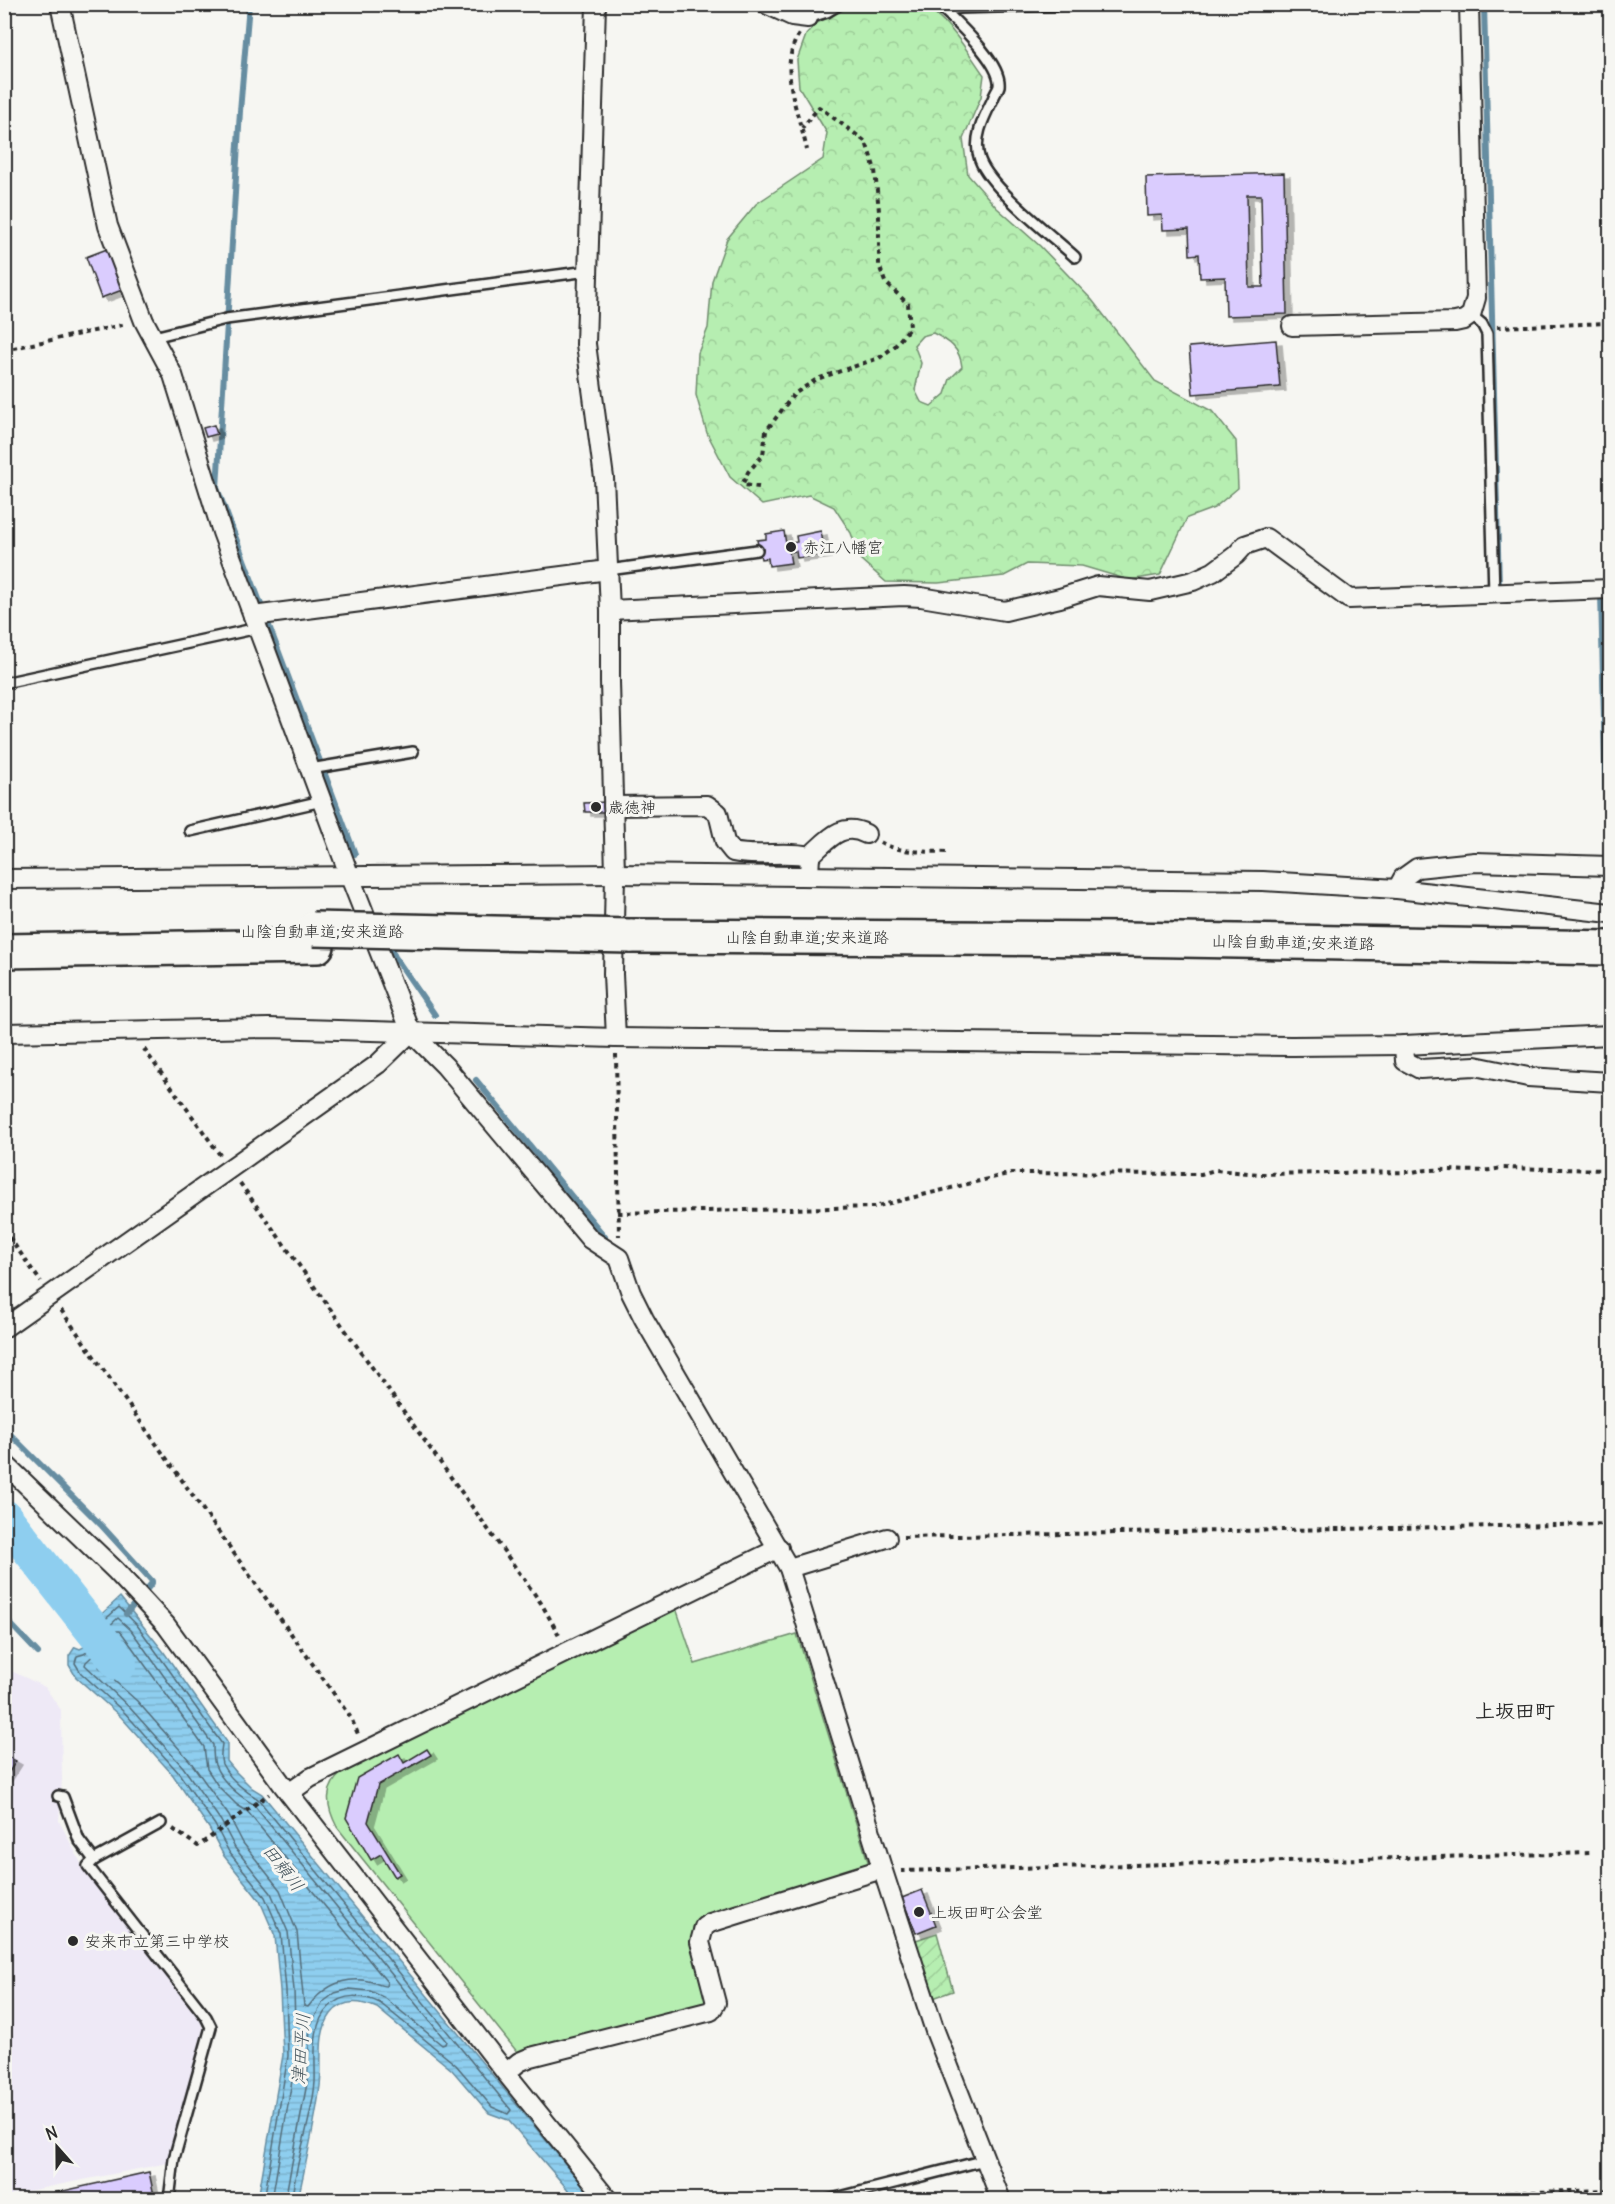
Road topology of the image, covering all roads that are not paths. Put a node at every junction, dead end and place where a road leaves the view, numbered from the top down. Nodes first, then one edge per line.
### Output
1 (60, 4) edge
2 (596, 4) edge
3 (766, 4) edge
4 (840, 4) edge
5 (933, 4) edge
6 (1101, 4) edge
7 (1468, 4) edge
8 (944, 10) junction
9 (808, 18) joint
10 (1076, 257) dead end
11 (588, 271) junction
12 (1472, 315) junction
13 (1292, 326) dead end
14 (153, 338) junction
15 (757, 550) dead end
16 (608, 570) junction
17 (1611, 589) edge
18 (1494, 594) junction
19 (610, 610) junction
20 (261, 618) junction
21 (4, 683) edge
22 (413, 752) dead end
23 (318, 768) junction
24 (322, 801) junction
25 (613, 806) junction
26 (190, 831) dead end
27 (866, 834) road end
28 (810, 856) junction
29 (1611, 866) edge
30 (615, 874) junction
31 (809, 876) junction
32 (350, 877) junction
33 (4, 879) edge
34 (1397, 889) junction
35 (1611, 913) edge
36 (4, 936) edge
37 (315, 938) junction
38 (4, 951) edge
39 (1606, 954) edge
40 (411, 1032) junction
41 (4, 1033) edge
42 (1611, 1035) edge
43 (616, 1038) junction
44 (1404, 1045) junction
45 (1611, 1082) edge
46 (4, 1328) edge
47 (4, 1463) edge
48 (887, 1538) road end
49 (779, 1548) junction
50 (789, 1568) junction
51 (280, 1793) junction
52 (58, 1796) dead end
53 (161, 1823) road end
54 (94, 1860) junction
55 (882, 1870) junction
56 (506, 2073) junction
57 (985, 2160) junction
58 (169, 2199) edge
59 (609, 2199) edge
60 (828, 2199) edge
61 (1001, 2199) edge

1 - 14 street
2 - 11 street
3 - 9 street
4 - 9 lane
5 - 8 lane
6 - 8 lane
7 - 12 street
8 - 10 lane
11 - 14 lane
11 - 16 street
12 - 13 street
12 - 18 lane
14 - 20 street
15 - 16 lane
16 - 19 street
16 - 20 street
17 - 18 street
18 - 19 street
19 - 25 street
20 - 21 lane
20 - 23 street
22 - 23 lane
23 - 24 street
24 - 26 lane
24 - 32 street
25 - 28 street
25 - 30 street
27 - 28 street
28 - 31 street
29 - 34 street
30 - 31 street
30 - 32 street
30 - 43 street
31 - 34 street
32 - 33 street
32 - 40 street
34 - 35 street
36 - 37 highway, 山陰自動車道;安来道路
37 - 38 highway, 山陰自動車道;安来道路
37 - 39 highway, 山陰自動車道;安来道路, bridge
40 - 41 street
40 - 43 street
40 - 46 street
40 - 49 street
42 - 44 street
43 - 44 street
44 - 45 street
47 - 51 street
48 - 50 street
49 - 50 street
49 - 51 street
50 - 55 street
51 - 56 street
52 - 54 lane
53 - 54 lane
54 - 58 lane
55 - 56 street
55 - 57 street
56 - 59 street
57 - 60 lane
57 - 61 street

